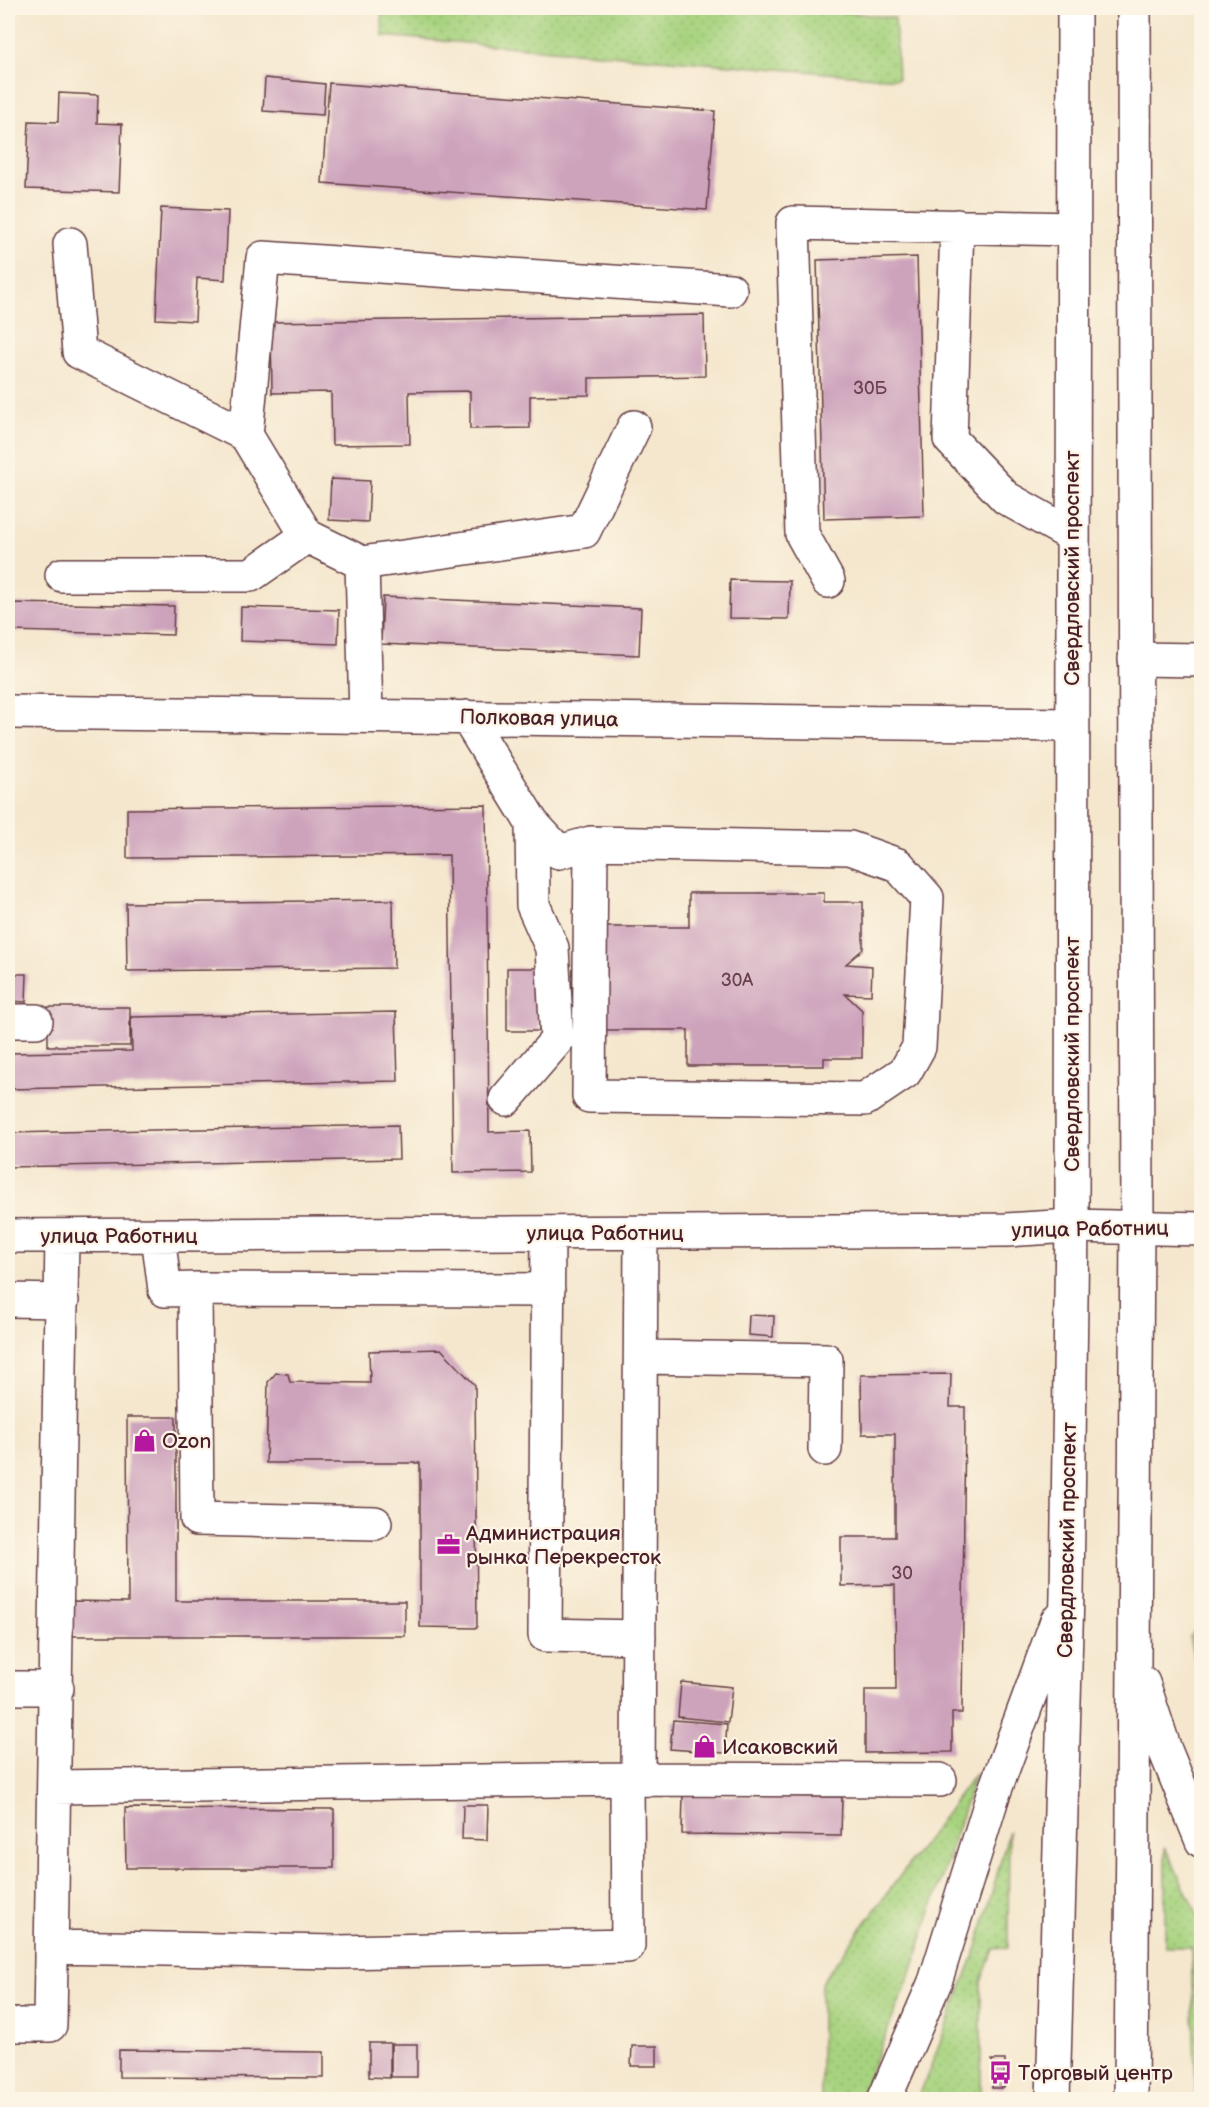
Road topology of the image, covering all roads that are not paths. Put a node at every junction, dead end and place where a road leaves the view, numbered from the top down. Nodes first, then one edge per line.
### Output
1 (1074, 8) edge
2 (1134, 8) edge
3 (957, 226) junction
4 (1073, 229) junction
5 (70, 244) dead end
6 (730, 290) dead end
7 (634, 427) dead end
8 (246, 435) junction
9 (1072, 535) junction
10 (307, 536) junction
11 (362, 563) junction
12 (62, 575) dead end
13 (828, 581) dead end
14 (1135, 659) junction
15 (1202, 660) edge
16 (8, 712) edge
17 (366, 716) junction
18 (467, 717) junction
19 (1071, 724) junction
20 (532, 823) junction
21 (591, 843) junction
22 (506, 1099) dead end
23 (1072, 1227) junction
24 (1137, 1227) junction
25 (1202, 1229) edge
26 (641, 1232) junction
27 (548, 1233) junction
28 (8, 1236) edge
29 (62, 1236) junction
30 (158, 1236) junction
31 (195, 1289) junction
32 (548, 1290) junction
33 (8, 1300) edge
34 (62, 1301) junction
35 (640, 1357) junction
36 (825, 1449) dead end
37 (375, 1523) dead end
38 (1067, 1594) junction
39 (639, 1637) junction
40 (1135, 1658) junction
41 (8, 1688) edge
42 (57, 1688) junction
43 (633, 1779) junction
44 (940, 1780) dead end
45 (55, 1787) junction
46 (1202, 1841) edge
47 (52, 1947) junction
48 (8, 2025) edge
49 (884, 2100) edge
50 (1053, 2100) edge
51 (1131, 2100) edge

1 - 4 main road, Свердловский проспект
2 - 14 main road
3 - 4 main road
3 - 9 main road
3 - 13 main road
4 - 9 main road, Свердловский проспект
5 - 8 main road
6 - 8 main road
7 - 11 main road
8 - 10 main road
9 - 19 main road, Свердловский проспект
10 - 11 main road
10 - 12 main road
11 - 17 main road
14 - 15 main road
14 - 24 main road
16 - 17 main road, Полковая улица
17 - 18 main road, Полковая улица
18 - 19 main road, Полковая улица
18 - 20 main road
19 - 23 main road, Свердловский проспект
20 - 21 main road
20 - 22 main road
21 - 21 main road
23 - 24 main road, улица Работниц
23 - 26 main road, улица Работниц
23 - 38 main road, Свердловский проспект
24 - 25 main road, улица Работниц
24 - 40 main road
26 - 27 main road, улица Работниц
26 - 35 main road
27 - 30 main road, улица Работниц
27 - 32 main road
28 - 29 main road, улица Работниц
29 - 30 main road, улица Работниц
29 - 34 main road
30 - 31 main road
31 - 32 main road
31 - 37 main road
32 - 39 main road
33 - 34 main road
34 - 42 main road
35 - 36 main road
35 - 39 main road
38 - 49 main road
38 - 50 main road, Свердловский проспект
39 - 43 main road
40 - 46 main road
40 - 51 main road
41 - 42 main road
42 - 45 main road
43 - 44 main road
43 - 45 main road
43 - 47 main road
45 - 47 main road
47 - 48 main road

